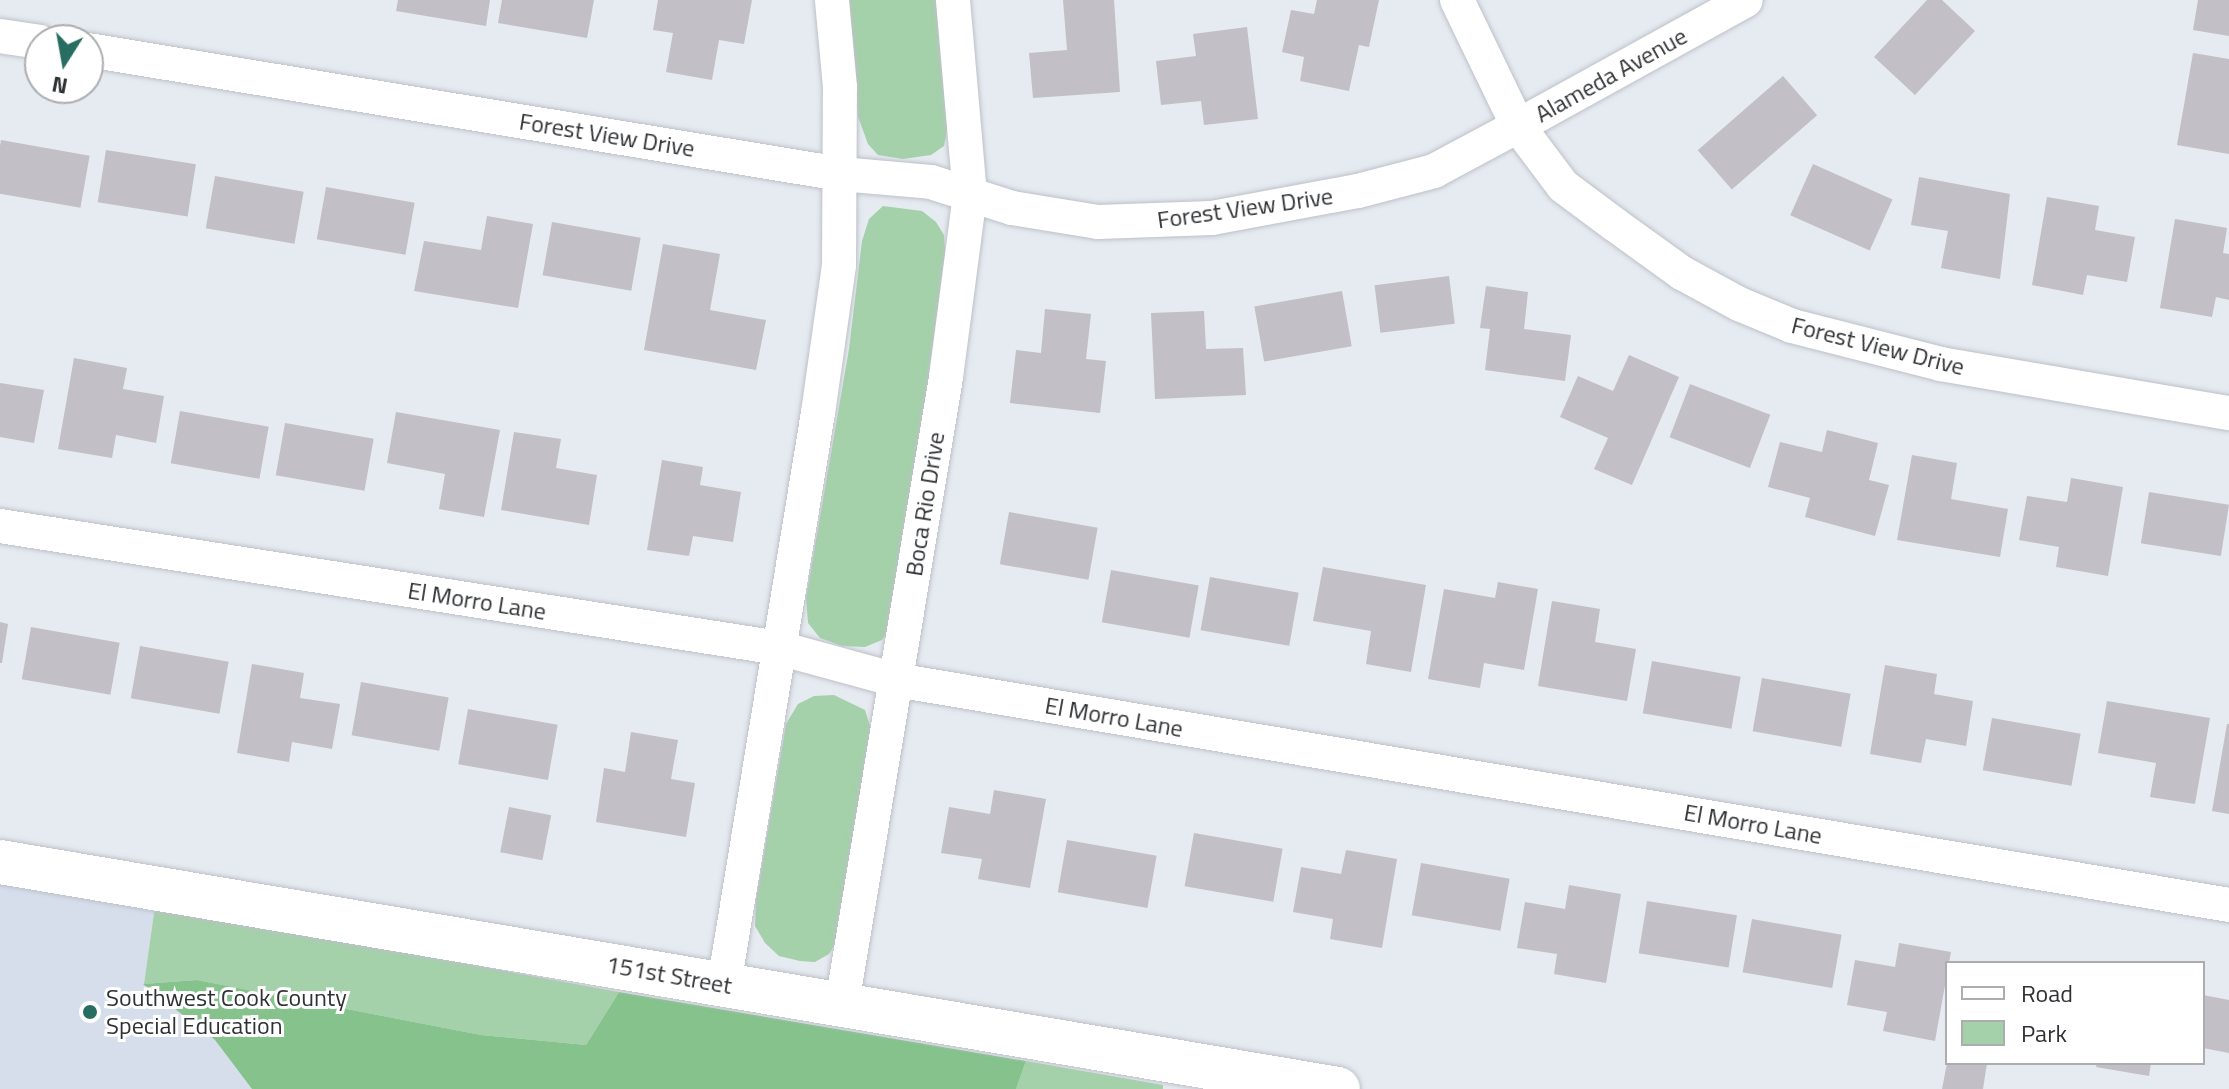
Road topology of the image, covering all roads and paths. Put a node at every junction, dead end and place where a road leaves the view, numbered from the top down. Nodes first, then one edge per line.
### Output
1 (832, 0) edge
2 (953, 0) edge
3 (1457, 0) edge
4 (1746, 0) edge
5 (0, 36) edge
6 (24, 40) edge
7 (104, 53) edge
8 (1518, 126) junction
9 (840, 174) junction
10 (970, 195) junction
11 (2229, 413) edge
12 (0, 526) edge
13 (779, 648) junction
14 (896, 680) junction
15 (0, 862) edge
16 (2229, 905) edge
17 (724, 985) junction
18 (842, 1004) junction
19 (1338, 1089) edge

1 - 9 street
2 - 10 street, Boca Rio Drive
3 - 8 street
4 - 8 street, Alameda Avenue
5 - 6 street
7 - 9 street, Forest View Drive
8 - 10 street, Forest View Drive
8 - 11 street, Forest View Drive
9 - 10 street, Forest View Drive
9 - 13 street
10 - 14 street, Boca Rio Drive
12 - 13 street, El Morro Lane
13 - 14 street, El Morro Lane
13 - 17 street
14 - 16 street, El Morro Lane
14 - 18 street, Boca Rio Drive
15 - 17 street, 151st Street
17 - 18 street, 151st Street
18 - 19 street, 151st Street

